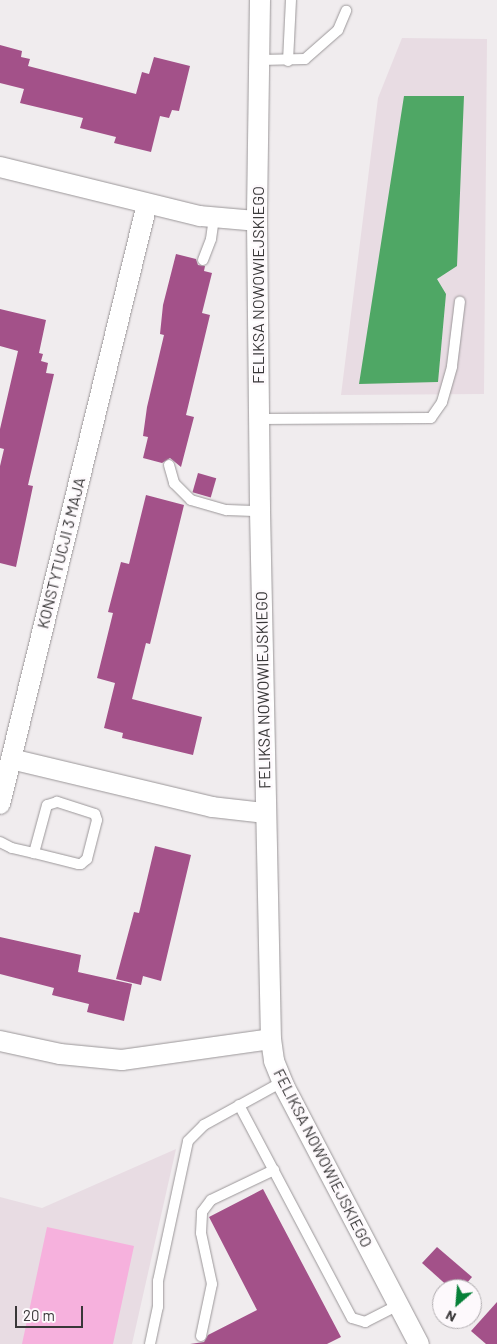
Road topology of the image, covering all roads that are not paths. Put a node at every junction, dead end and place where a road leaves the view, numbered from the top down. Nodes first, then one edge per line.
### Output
1 (260, 0) edge
2 (291, 0) edge
3 (346, 11) dead end
4 (260, 60) junction
5 (288, 61) junction
6 (0, 167) edge
7 (146, 204) junction
8 (214, 218) junction
9 (257, 221) junction
10 (203, 260) dead end
11 (460, 301) dead end
12 (259, 419) junction
13 (169, 465) dead end
14 (260, 511) junction
15 (11, 759) junction
16 (0, 804) edge
17 (265, 813) junction
18 (0, 842) edge
19 (34, 853) junction
20 (270, 1039) junction
21 (0, 1041) edge
22 (282, 1082) junction
23 (239, 1105) junction
24 (274, 1170) junction
25 (399, 1305) junction
26 (201, 1336) dead end
27 (150, 1344) edge
28 (419, 1344) edge

1 - 4 street, FELIKSA NOWOWIEJSKIEGO
2 - 5 lane
3 - 5 lane
4 - 5 lane
4 - 9 street, FELIKSA NOWOWIEJSKIEGO
6 - 7 street
7 - 8 street
7 - 15 street, KONSTYTUCJI 3 MAJA
8 - 9 street
8 - 10 lane
9 - 12 street, FELIKSA NOWOWIEJSKIEGO
11 - 12 lane
12 - 14 street, FELIKSA NOWOWIEJSKIEGO
13 - 14 lane
14 - 17 street, FELIKSA NOWOWIEJSKIEGO
15 - 16 street, KONSTYTUCJI 3 MAJA
15 - 17 street
17 - 20 street, FELIKSA NOWOWIEJSKIEGO
18 - 19 lane
19 - 19 lane
20 - 21 street
20 - 22 street, FELIKSA NOWOWIEJSKIEGO
22 - 23 lane
22 - 25 street, FELIKSA NOWOWIEJSKIEGO
23 - 24 lane
23 - 27 lane
24 - 25 lane
24 - 26 lane
25 - 28 street, FELIKSA NOWOWIEJSKIEGO

